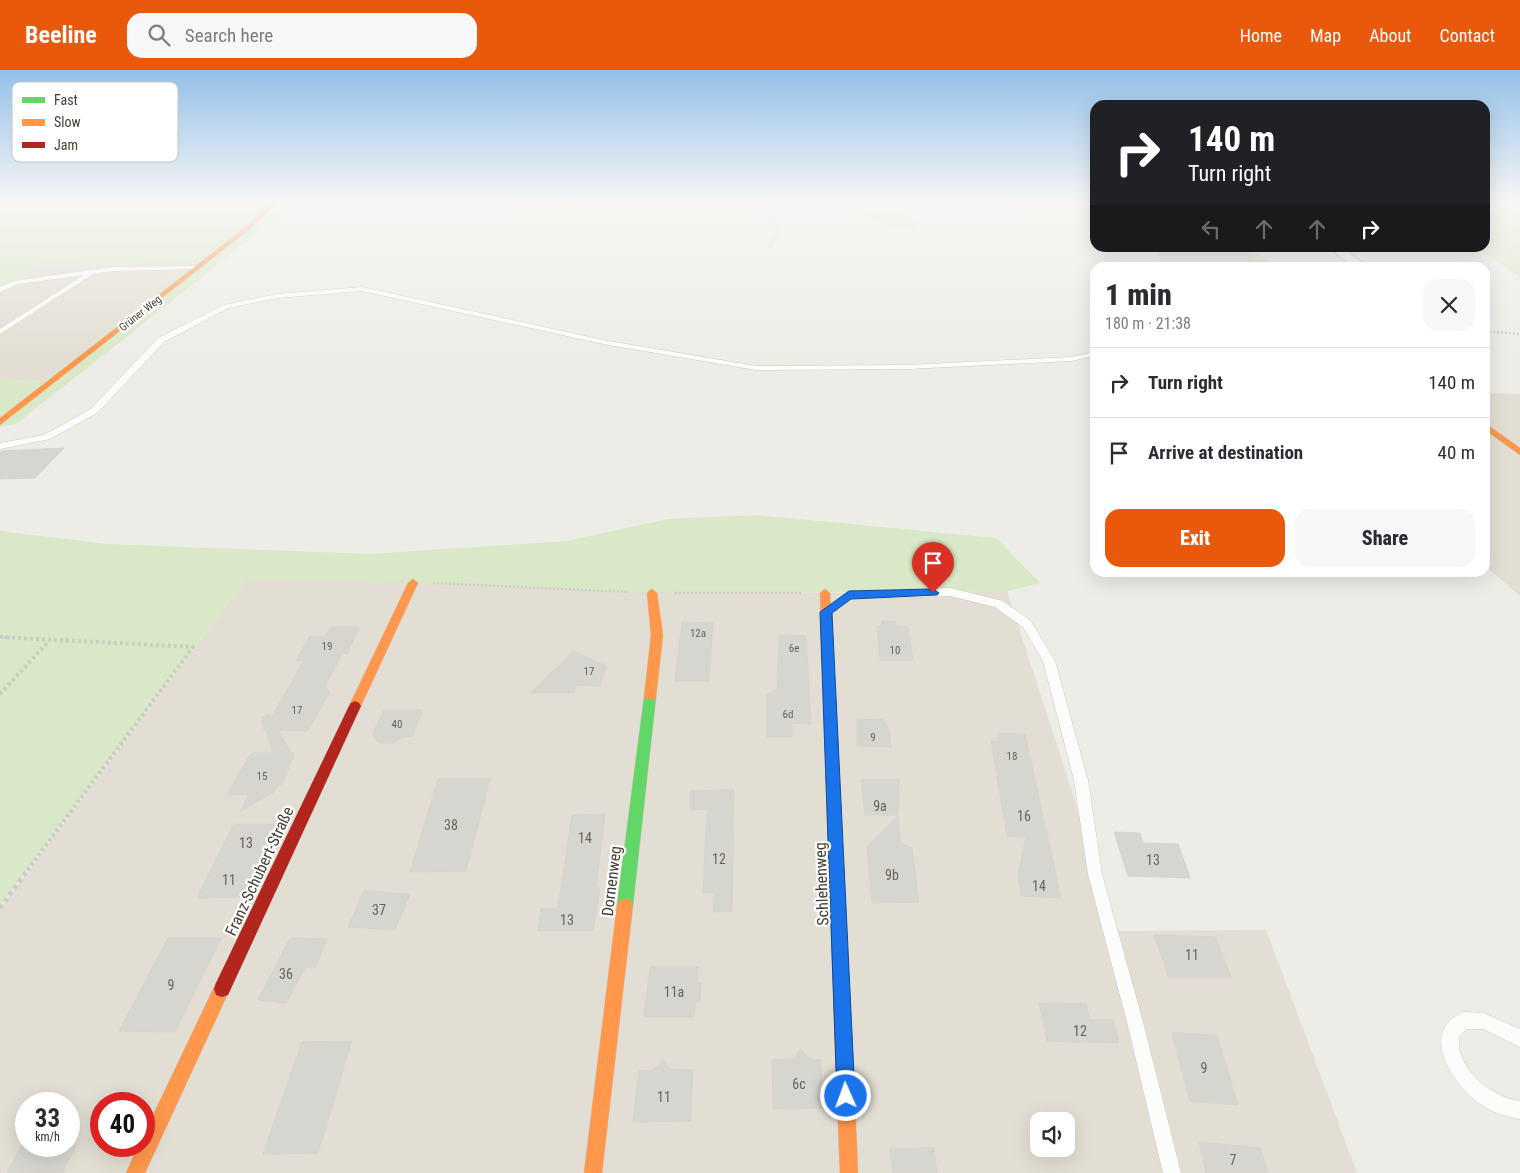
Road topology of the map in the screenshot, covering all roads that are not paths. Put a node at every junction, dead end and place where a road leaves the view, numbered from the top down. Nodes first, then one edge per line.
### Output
1 (216, 252) edge
2 (1342, 252) edge
3 (1355, 262) edge
4 (197, 268) junction
5 (93, 272) junction
6 (0, 290) edge
7 (0, 332) edge
8 (1090, 355) edge
9 (0, 422) edge
10 (1490, 430) edge
11 (0, 446) edge
12 (1520, 452) edge
13 (413, 582) road end
14 (652, 593) road end
15 (825, 593) road end
16 (826, 612) junction
17 (1520, 1038) edge
18 (1520, 1110) edge
19 (135, 1173) edge
20 (593, 1173) edge
21 (849, 1173) edge
22 (1172, 1173) edge

1 - 4 street, Grüner Weg
2 - 3 street
4 - 5 lane
4 - 9 street, Grüner Weg
5 - 6 lane
5 - 7 lane
8 - 11 lane
10 - 12 street
13 - 19 street, Franz-Schubert-Straße
14 - 20 street, Dornenweg
15 - 16 street, Schlehenweg
16 - 21 street, Schlehenweg
16 - 22 lane
17 - 18 lane

